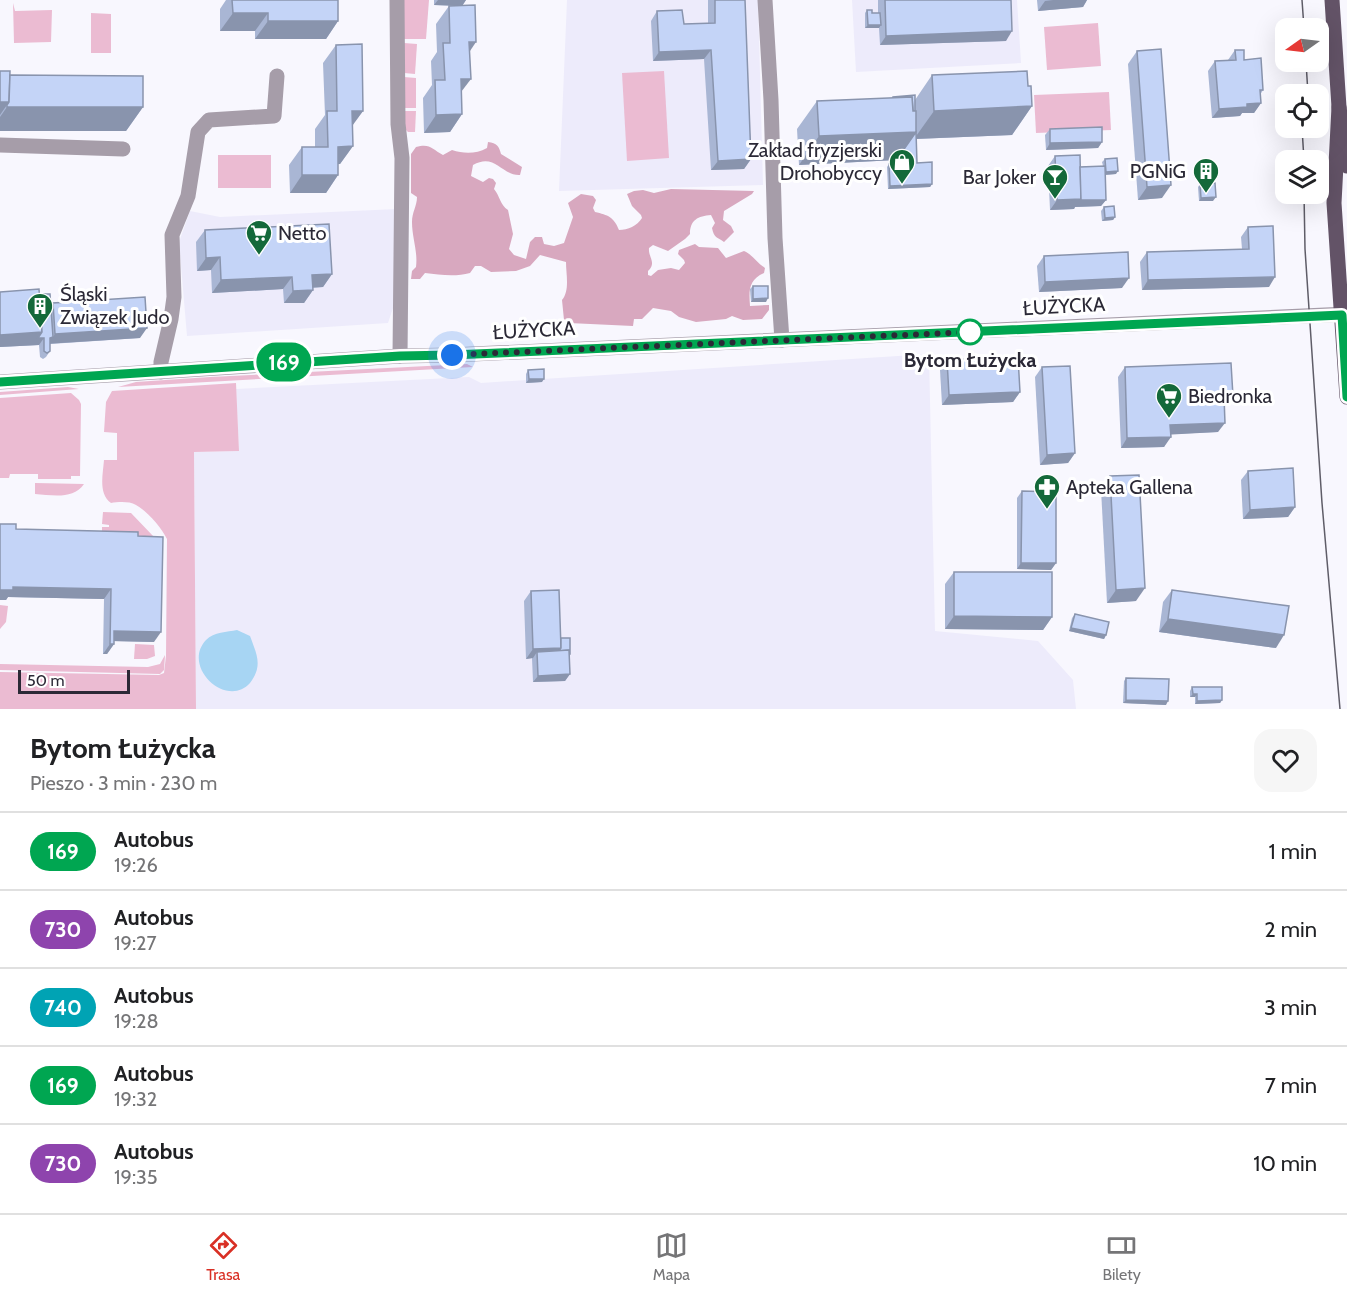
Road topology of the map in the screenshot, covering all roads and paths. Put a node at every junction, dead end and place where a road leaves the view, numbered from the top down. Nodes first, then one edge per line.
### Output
1 (398, 0) edge
2 (765, 0) edge
3 (1332, 0) edge
4 (277, 76) dead end
5 (1339, 107) junction
6 (0, 146) edge
7 (123, 149) dead end
8 (1347, 166) edge
9 (1344, 314) edge
10 (782, 340) junction
11 (400, 356) junction
12 (162, 372) junction
13 (0, 382) edge
14 (1347, 397) edge

1 - 11 street
2 - 10 street
3 - 5 main road
4 - 12 street
5 - 8 main road
5 - 9 main road
6 - 7 street
9 - 10 street, ŁUŻYCKA
9 - 14 main road
10 - 11 street, ŁUŻYCKA
11 - 12 street, ŁUŻYCKA
12 - 13 street, ŁUŻYCKA

